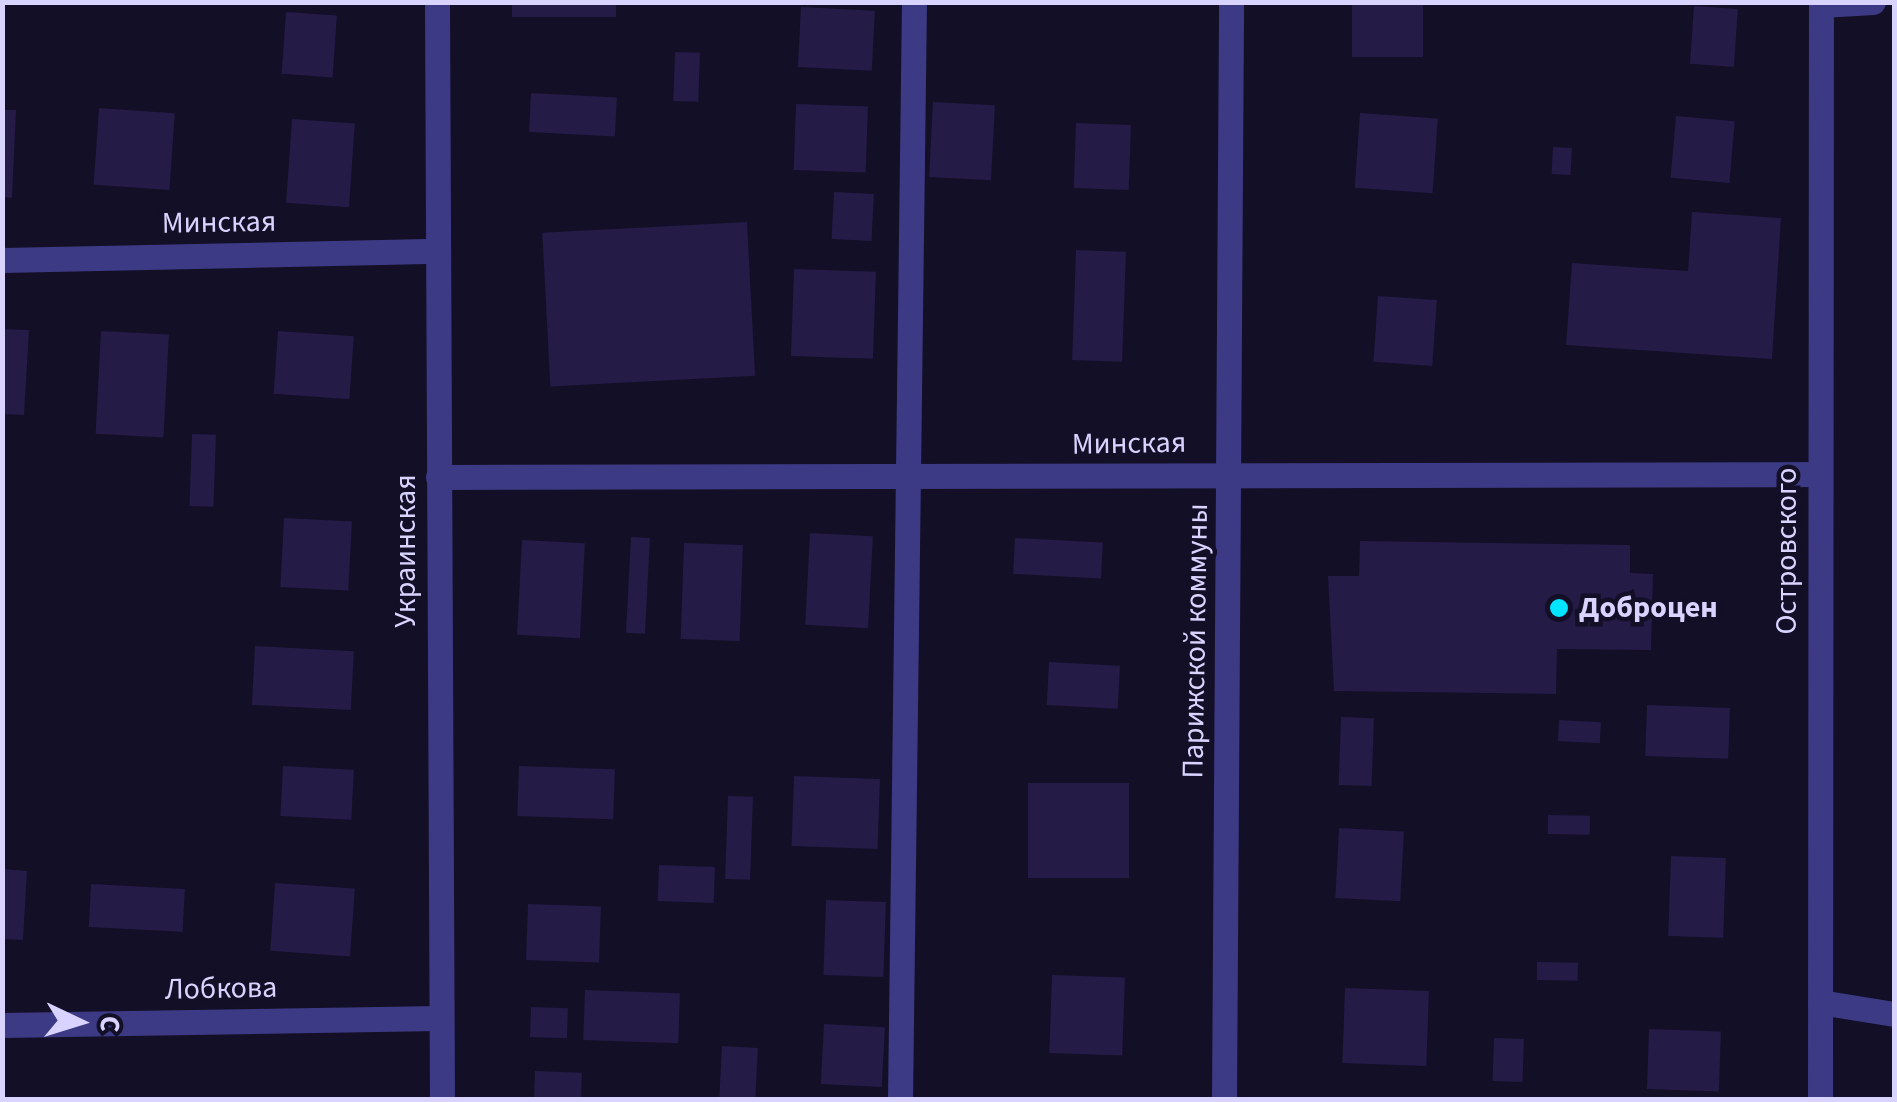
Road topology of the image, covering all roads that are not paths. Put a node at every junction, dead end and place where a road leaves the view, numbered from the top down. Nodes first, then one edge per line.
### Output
1 (437, 2) edge
2 (914, 2) edge
3 (1231, 2) edge
4 (1873, 2) edge
5 (1821, 4) edge
6 (438, 251) junction
7 (2, 260) edge
8 (1820, 474) junction
9 (1231, 476) junction
10 (438, 477) junction
11 (907, 480) junction
12 (1820, 1002) junction
13 (1894, 1014) edge
14 (440, 1018) junction
15 (2, 1026) edge
16 (442, 1100) edge
17 (900, 1100) edge
18 (1224, 1100) edge
19 (1820, 1100) edge

1 - 6 street, Украинская
2 - 11 street
3 - 9 street, Парижской коммуны
4 - 5 street
5 - 8 street, Островского
6 - 7 street, Минская
6 - 10 street, Украинская
8 - 9 street, Минская
8 - 12 street, Островского
9 - 11 street, Минская
9 - 18 street, Парижской коммуны
10 - 11 street, Минская
10 - 14 street, Украинская
11 - 17 street
12 - 13 street
12 - 19 street, Островского
14 - 15 street, Лобкова
14 - 16 street, Украинская

